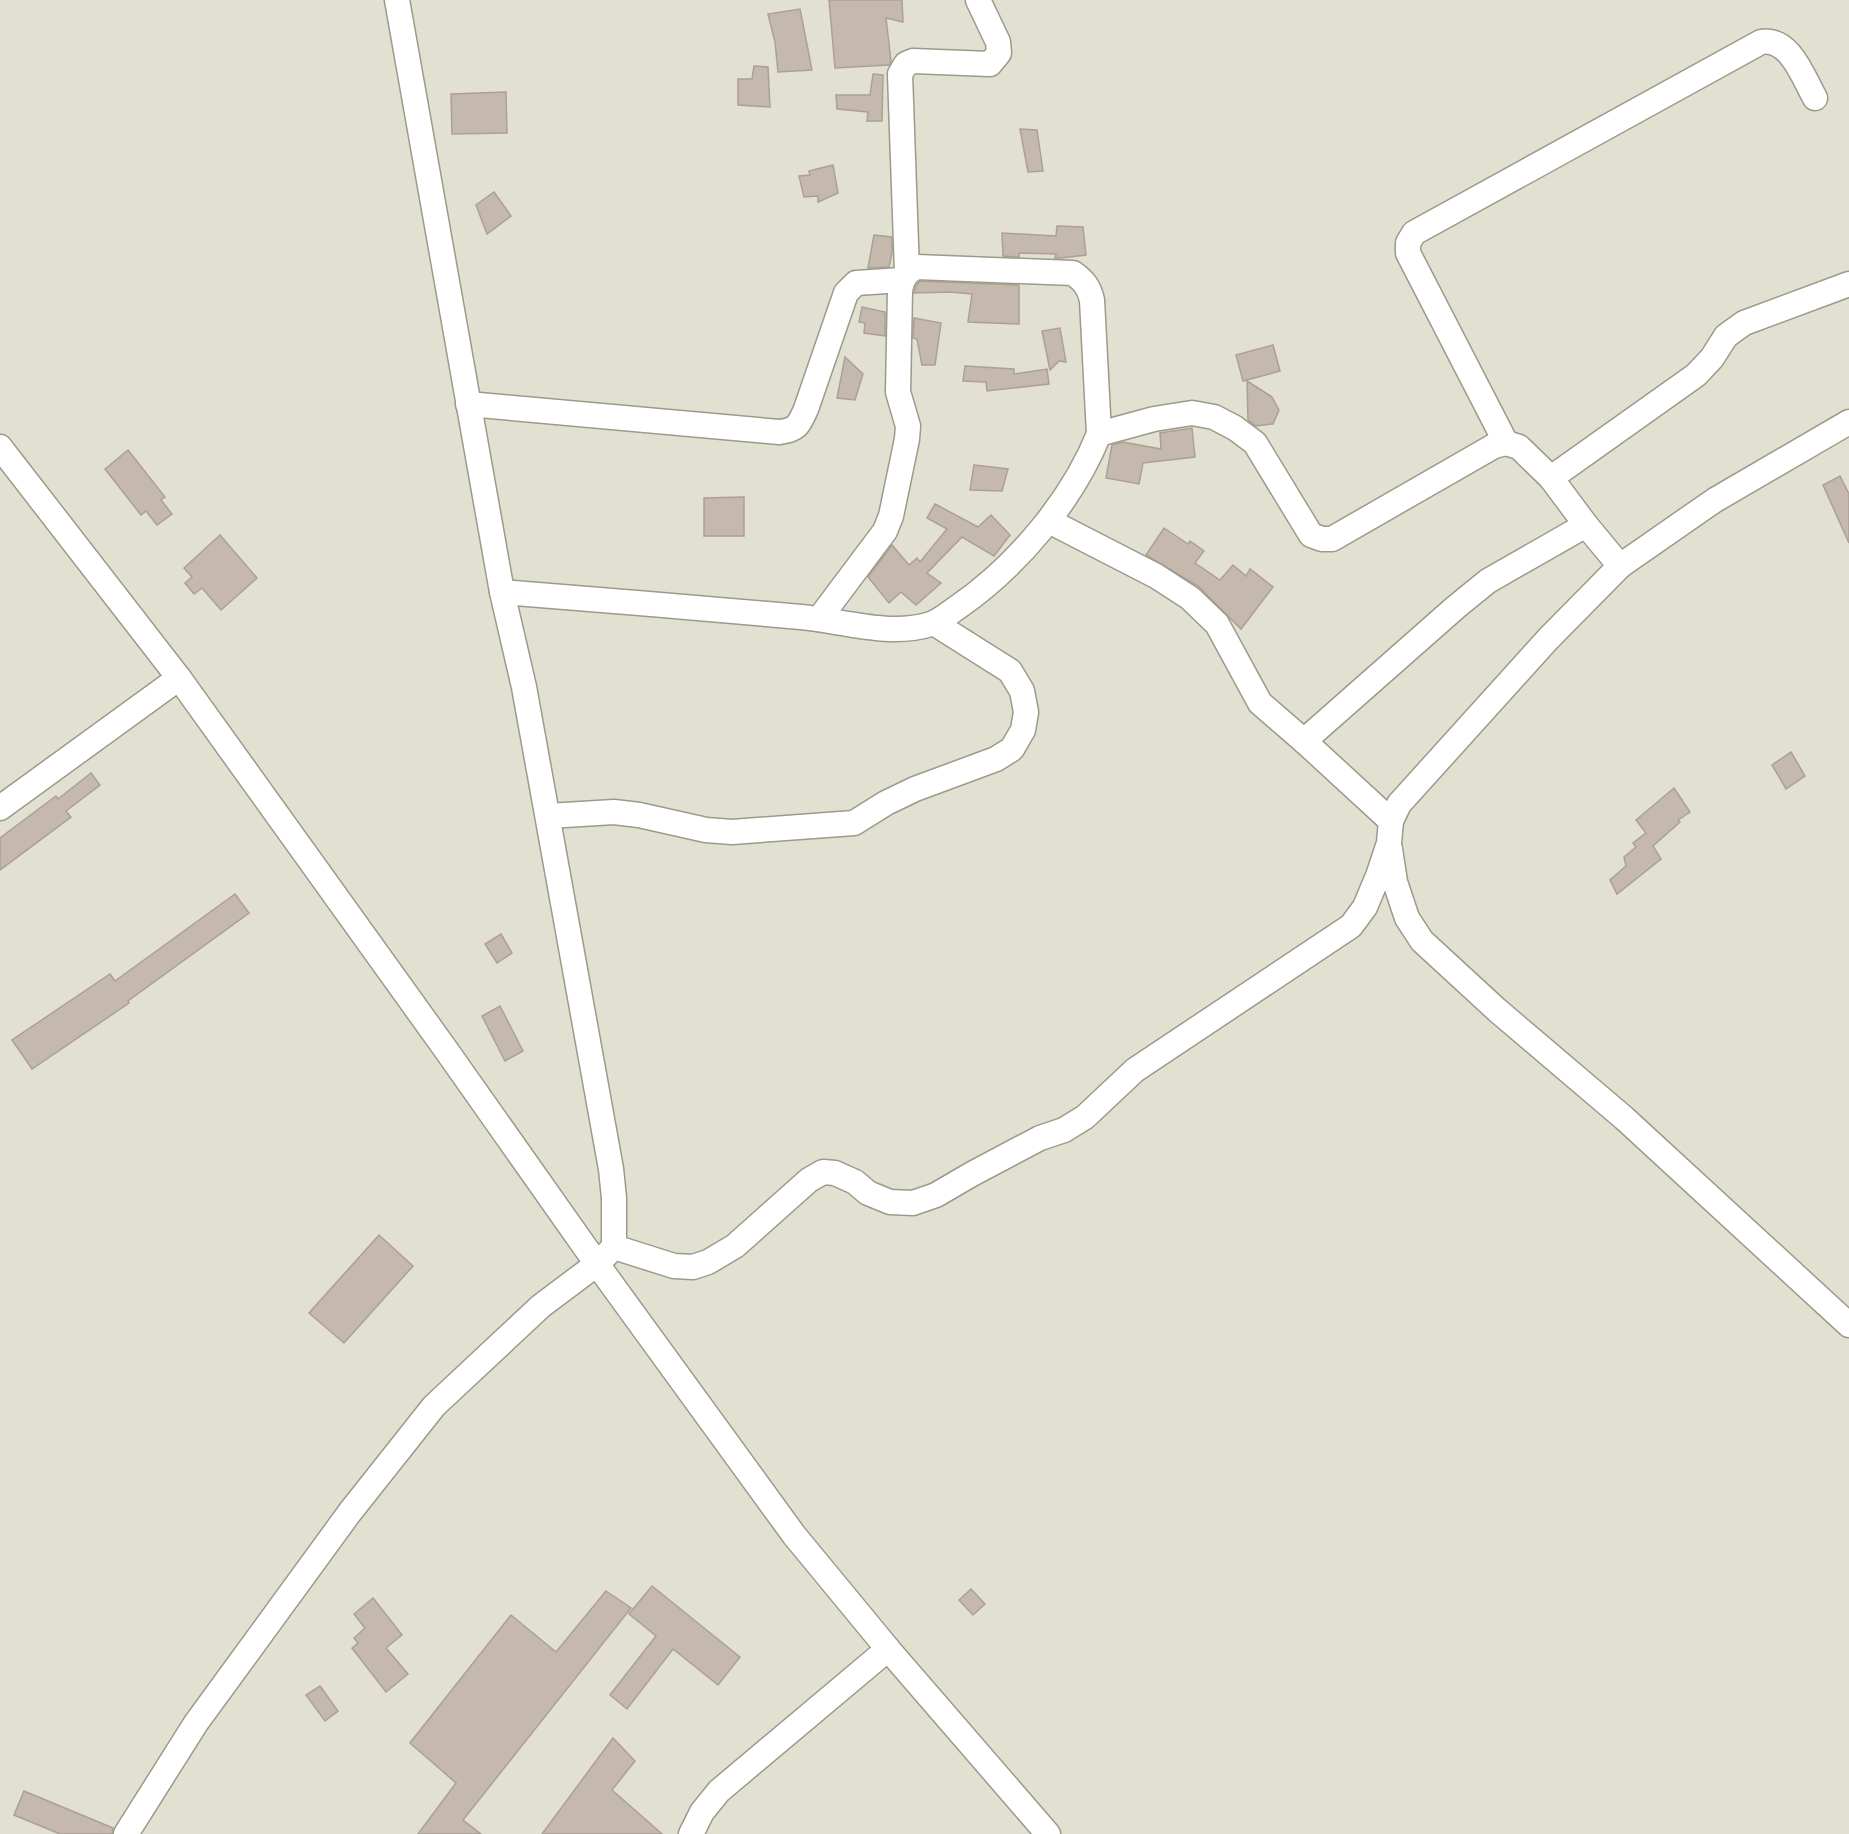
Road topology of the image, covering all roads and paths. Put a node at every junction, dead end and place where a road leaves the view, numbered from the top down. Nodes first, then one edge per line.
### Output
1 (397, 0) edge
2 (978, 0) edge
3 (1815, 98) dead end
4 (905, 276) junction
5 (1849, 284) edge
6 (468, 404) junction
7 (1849, 422) edge
8 (1099, 434) junction
9 (1506, 443) junction
10 (0, 447) edge
11 (1551, 478) junction
12 (1049, 521) junction
13 (1586, 525) junction
14 (1620, 566) junction
15 (502, 592) junction
16 (819, 619) junction
17 (934, 623) junction
18 (179, 678) junction
19 (1304, 741) junction
20 (0, 808) edge
21 (548, 816) junction
22 (1390, 832) junction
23 (614, 1247) junction
24 (597, 1264) junction
25 (1849, 1325) edge
26 (888, 1649) junction
27 (126, 1834) edge
28 (691, 1834) edge
29 (1048, 1834) edge

1 - 6 street
2 - 4 street
3 - 9 street
4 - 6 street
4 - 8 street
4 - 16 street
5 - 11 street
6 - 15 street
7 - 14 street
8 - 9 street
8 - 12 street
9 - 11 street
10 - 18 street
11 - 13 street
12 - 17 street
12 - 19 street
13 - 14 street
13 - 19 street
14 - 22 street
15 - 16 street
15 - 21 street
16 - 17 street
17 - 21 street
18 - 20 street
18 - 24 street
19 - 22 street
21 - 23 street
22 - 23 street
22 - 25 street
23 - 24 street
24 - 26 street
24 - 27 street
26 - 28 street
26 - 29 street

